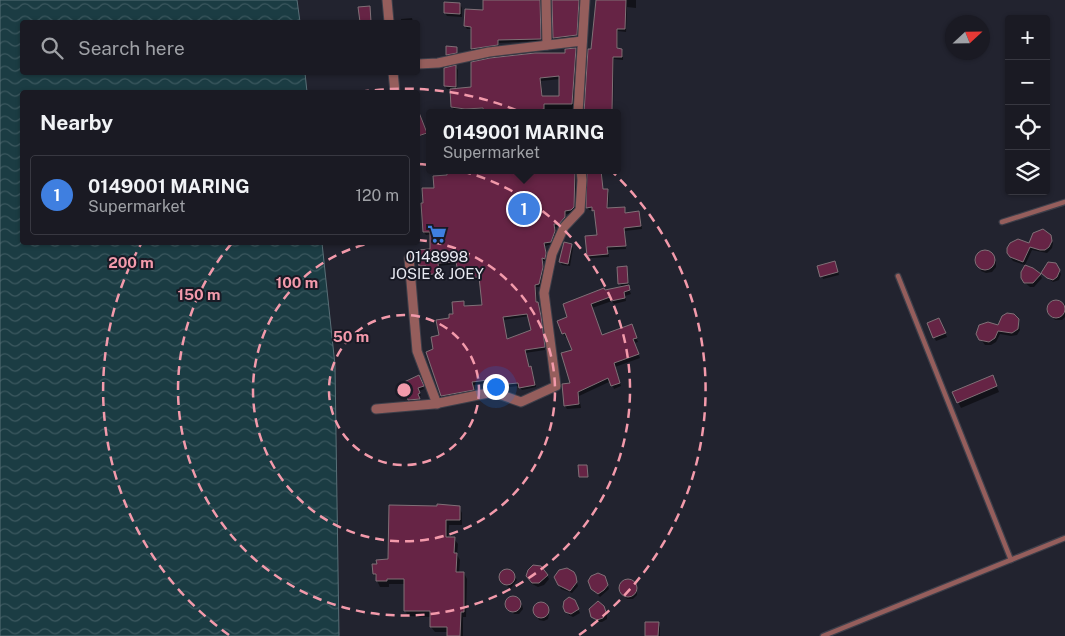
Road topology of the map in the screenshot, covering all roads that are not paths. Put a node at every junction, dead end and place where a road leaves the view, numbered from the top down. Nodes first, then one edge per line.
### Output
1 (387, 0) edge
2 (546, 0) edge
3 (585, 0) edge
4 (389, 20) edge
5 (582, 41) junction
6 (547, 45) junction
7 (420, 64) edge
8 (394, 75) edge
9 (395, 90) edge
10 (578, 109) edge
11 (581, 174) edge
12 (1065, 202) edge
13 (1002, 222) dead end
14 (409, 258) dead end
15 (898, 276) dead end
16 (437, 404) junction
17 (376, 409) dead end
18 (1065, 538) edge
19 (1011, 560) junction
20 (823, 636) edge

1 - 4 street
2 - 6 street
3 - 5 street
5 - 6 street
5 - 10 street
6 - 7 street
8 - 9 street
11 - 16 street
12 - 13 lane
14 - 16 street
15 - 19 lane
16 - 17 street
18 - 19 lane
19 - 20 lane

